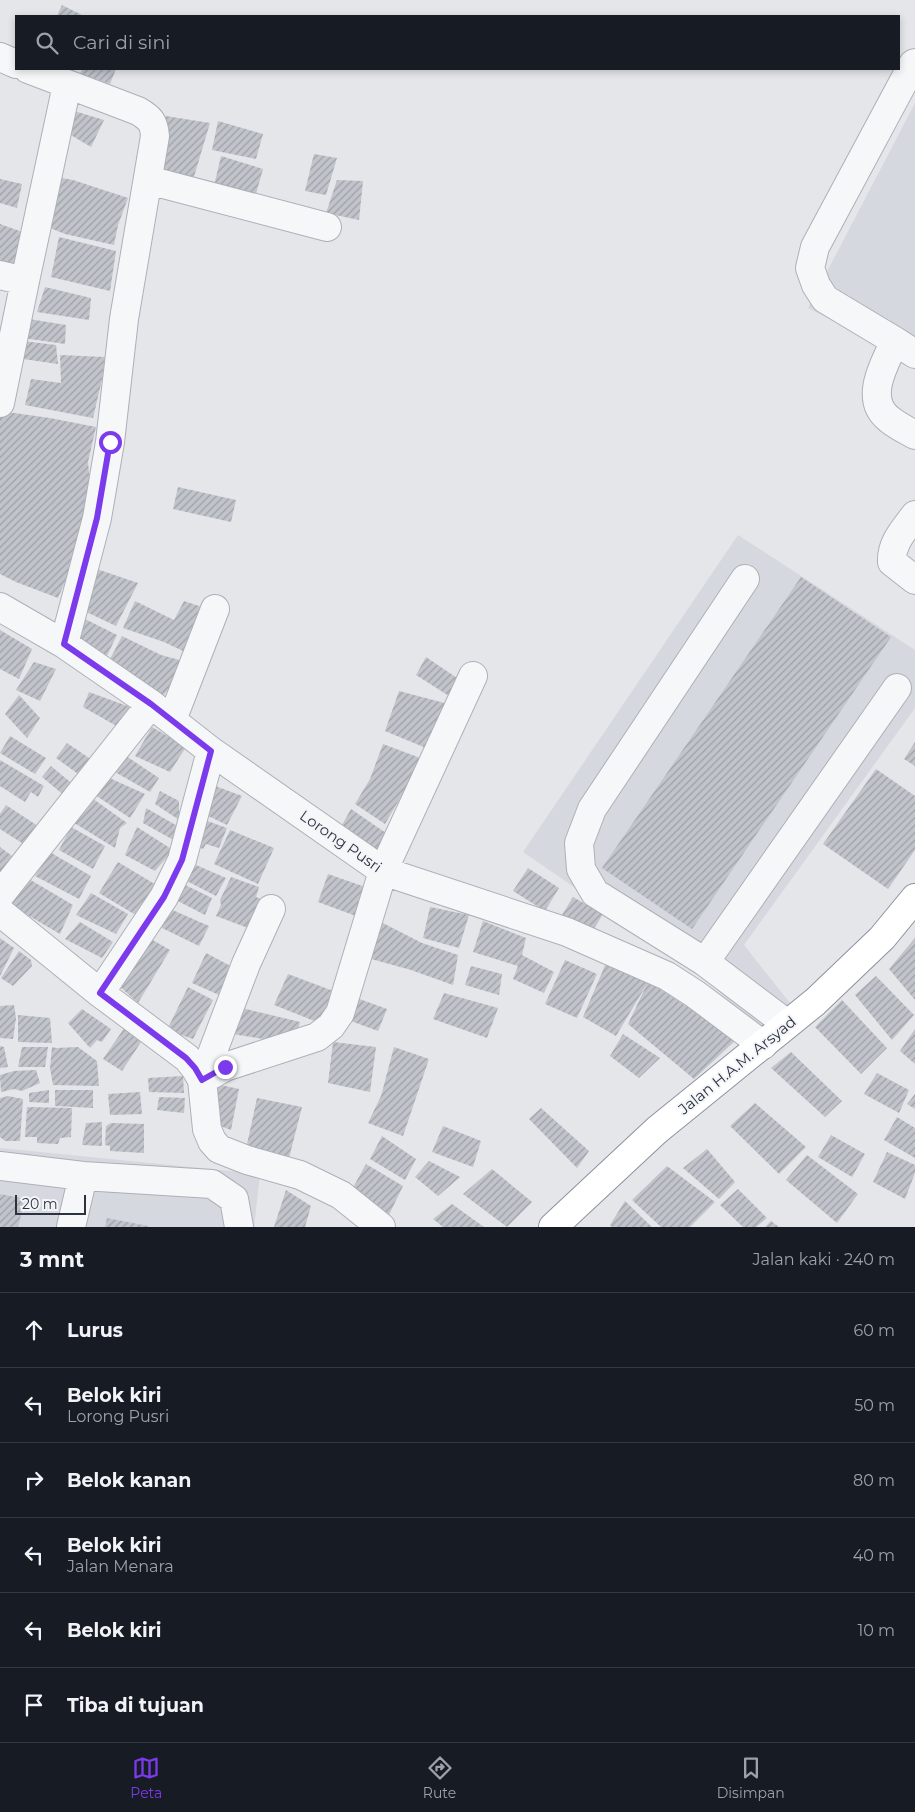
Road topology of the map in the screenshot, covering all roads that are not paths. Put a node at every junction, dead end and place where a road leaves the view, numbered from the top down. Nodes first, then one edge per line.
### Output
1 (0, 57) edge
2 (915, 63) edge
3 (15, 64) edge
4 (30, 70) edge
5 (68, 85) junction
6 (148, 180) junction
7 (327, 227) dead end
8 (13, 278) edge
9 (905, 348) edge
10 (0, 403) edge
11 (915, 435) edge
12 (915, 515) edge
13 (745, 579) dead end
14 (915, 580) edge
15 (0, 608) edge
16 (215, 608) dead end
17 (64, 644) junction
18 (473, 676) dead end
19 (897, 688) dead end
20 (161, 712) junction
21 (211, 751) junction
22 (383, 871) junction
23 (0, 895) edge
24 (915, 898) edge
25 (271, 908) dead end
26 (0, 912) edge
27 (706, 962) junction
28 (100, 993) junction
29 (787, 1024) junction
30 (763, 1046) junction
31 (202, 1080) junction
32 (0, 1166) edge
33 (83, 1176) junction
34 (71, 1227) edge
35 (239, 1227) edge
36 (381, 1227) edge
37 (553, 1227) edge

1 - 3 street
2 - 9 street
4 - 5 street
5 - 6 street
5 - 8 street
6 - 7 street
6 - 17 street
8 - 10 street
9 - 11 street
12 - 14 street
13 - 27 street
15 - 17 street, Lorong Pusri
16 - 20 street
17 - 20 street, Lorong Pusri
18 - 22 street
19 - 27 street
20 - 21 street, Lorong Pusri
20 - 23 street
21 - 22 street, Lorong Pusri
21 - 28 street
22 - 30 street, Lorong Pusri
22 - 31 street
24 - 29 highway, Jalan H.A.M. Arsyad
25 - 31 street
26 - 28 street
27 - 29 street
28 - 31 street
29 - 30 highway, Jalan H.A.M. Arsyad
30 - 37 highway, Jalan H.A.M. Arsyad
31 - 36 street
32 - 33 street
33 - 34 street
33 - 35 street

